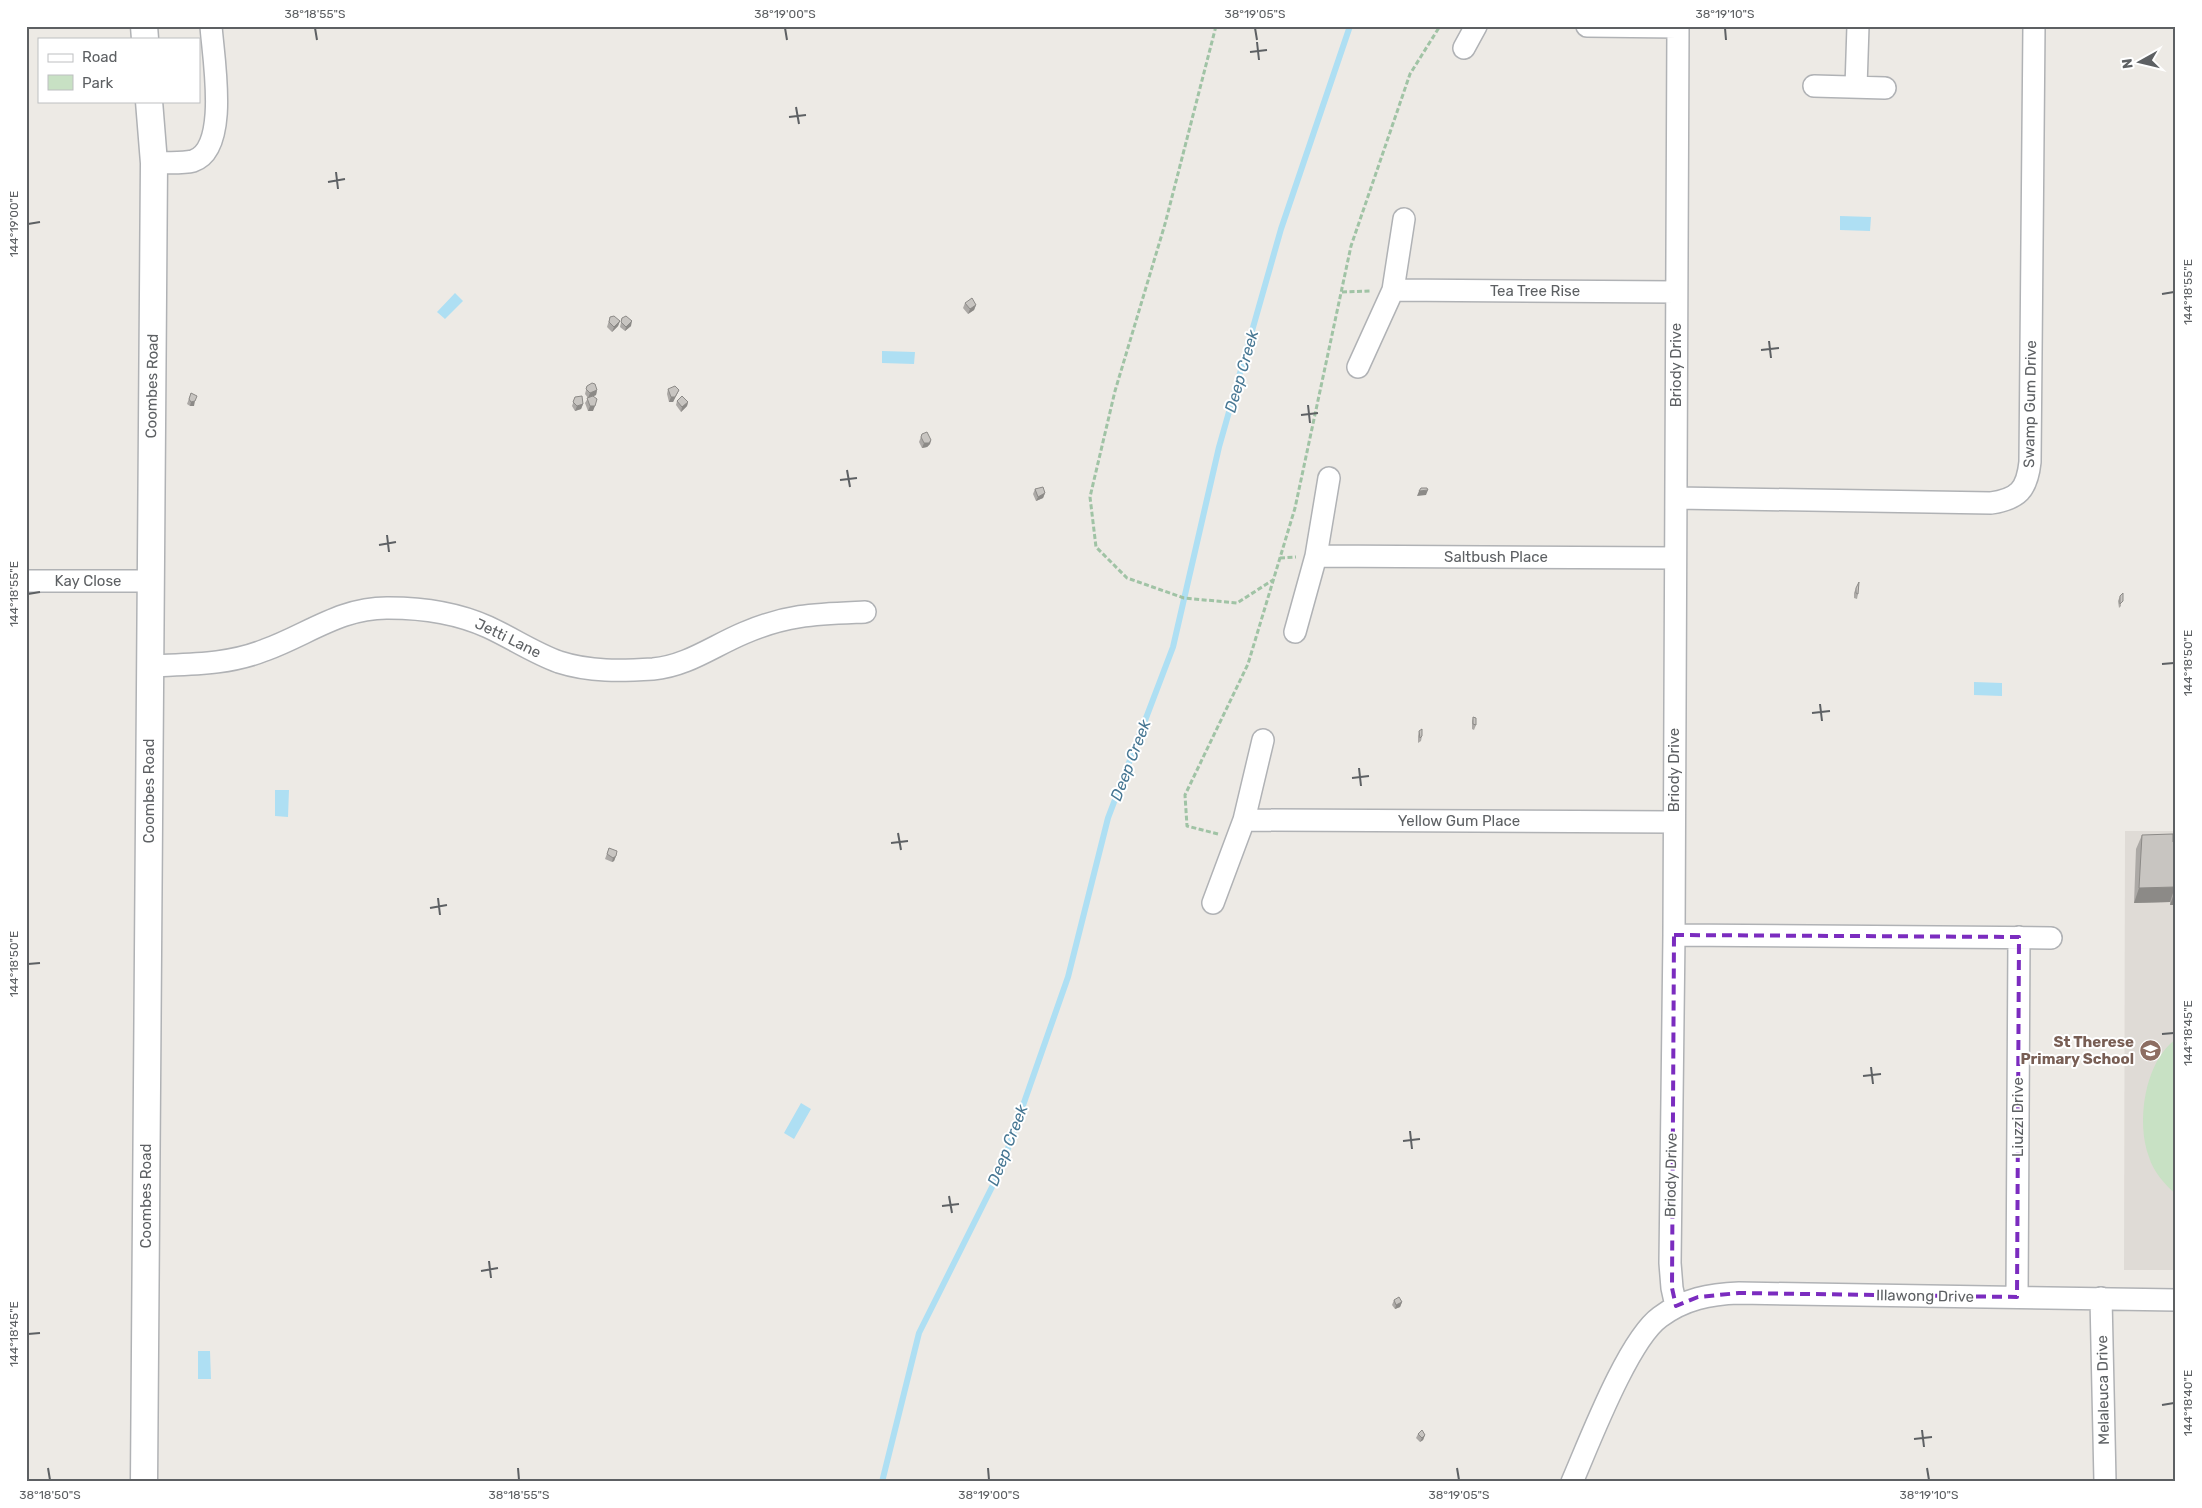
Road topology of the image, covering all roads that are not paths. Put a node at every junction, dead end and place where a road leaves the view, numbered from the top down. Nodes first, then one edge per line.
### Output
1 (211, 26) edge
2 (1476, 26) edge
3 (1587, 26) edge
4 (1858, 26) edge
5 (2034, 26) edge
6 (1678, 27) edge
7 (1464, 48) dead end
8 (1814, 86) dead end
9 (1856, 87) junction
10 (1885, 88) dead end
11 (150, 102) edge
12 (154, 163) junction
13 (1404, 219) dead end
14 (1393, 290) junction
15 (1676, 292) junction
16 (1358, 367) dead end
17 (1328, 478) dead end
18 (1676, 498) junction
19 (1316, 556) junction
20 (1675, 558) junction
21 (26, 581) edge
22 (150, 581) junction
23 (865, 612) dead end
24 (1295, 632) dead end
25 (150, 666) junction
26 (1263, 740) dead end
27 (1673, 822) junction
28 (1241, 829) junction
29 (1213, 903) dead end
30 (1674, 935) junction
31 (2019, 937) junction
32 (2051, 938) dead end
33 (2017, 1297) junction
34 (2101, 1298) junction
35 (2176, 1300) edge
36 (1676, 1306) junction
37 (144, 1482) edge
38 (1572, 1482) edge
39 (2105, 1482) edge

1 - 12 street
2 - 7 street
3 - 6 street
4 - 9 street
5 - 18 street, Swamp Gum Drive
6 - 15 street, Briody Drive
8 - 9 street
9 - 10 street
11 - 12 street, Coombes Road
12 - 22 street, Coombes Road
13 - 14 street
14 - 15 street, Tea Tree Rise
14 - 16 street
15 - 18 street, Briody Drive
17 - 19 street
18 - 20 street, Briody Drive
19 - 20 street, Saltbush Place
19 - 24 street
20 - 27 street, Briody Drive
21 - 22 street, Kay Close
22 - 25 street, Coombes Road
23 - 25 street, Jetti Lane
25 - 37 street, Coombes Road
26 - 28 street
27 - 28 street, Yellow Gum Place
27 - 30 street, Briody Drive
28 - 29 street
30 - 31 street
30 - 36 street, Briody Drive
31 - 32 street
31 - 33 street, Liuzzi Drive
33 - 34 street, Illawong Drive
33 - 36 street, Illawong Drive
34 - 35 street, Illawong Drive
34 - 39 street, Melaleuca Drive
36 - 38 street

